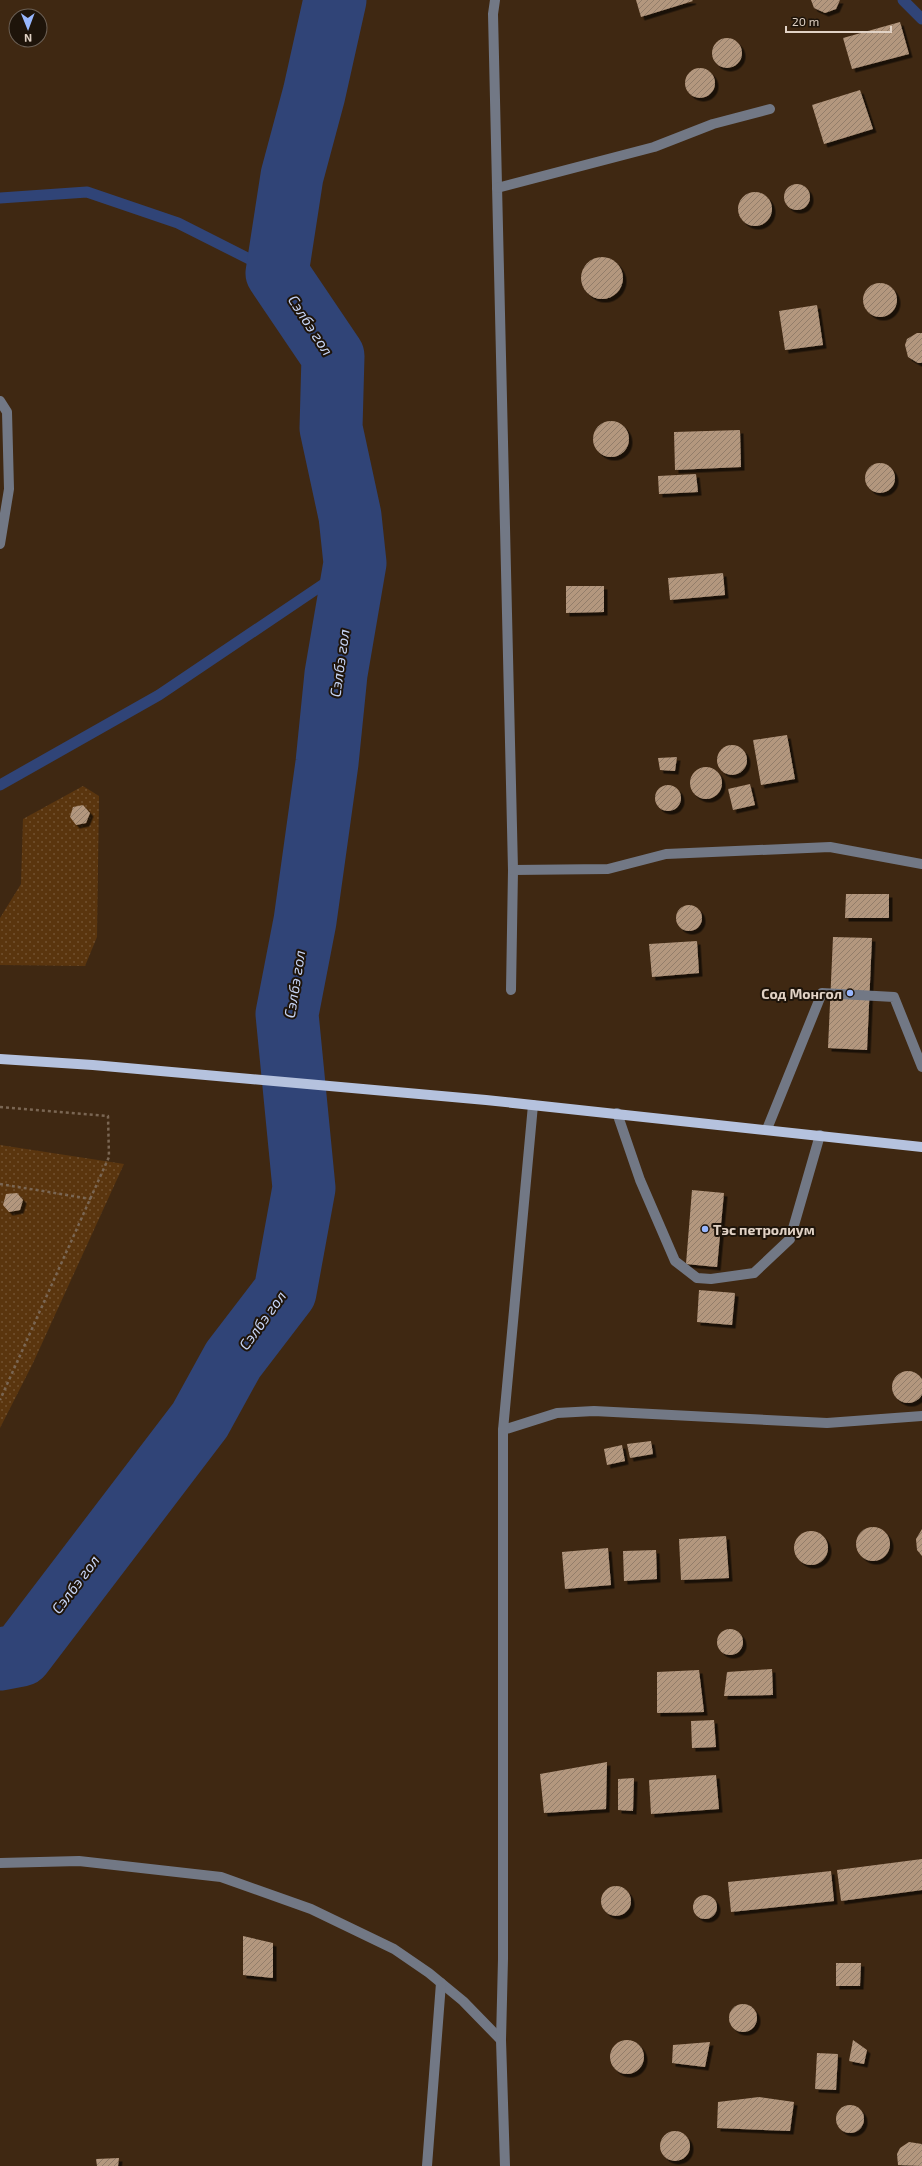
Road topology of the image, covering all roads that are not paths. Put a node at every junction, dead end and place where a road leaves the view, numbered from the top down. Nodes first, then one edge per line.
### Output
1 (495, 0) edge
2 (770, 109) dead end
3 (497, 188) junction
4 (0, 401) edge
5 (0, 544) edge
6 (922, 864) edge
7 (513, 870) junction
8 (511, 990) dead end
9 (0, 1059) edge
10 (922, 1067) edge
11 (533, 1105) junction
12 (617, 1113) junction
13 (767, 1129) junction
14 (820, 1135) junction
15 (922, 1147) edge
16 (922, 1416) edge
17 (503, 1430) junction
18 (0, 1863) edge
19 (441, 1983) junction
20 (501, 2040) junction
21 (427, 2166) edge
22 (505, 2166) edge

1 - 3 street
2 - 3 street
3 - 7 street
4 - 5 street
6 - 7 street
7 - 8 street
9 - 11 main road
10 - 13 street
11 - 12 main road
11 - 17 street
12 - 13 main road
12 - 14 street
13 - 14 main road
14 - 15 main road
16 - 17 street
17 - 20 street
18 - 19 street
19 - 20 street
19 - 21 street
20 - 22 street

